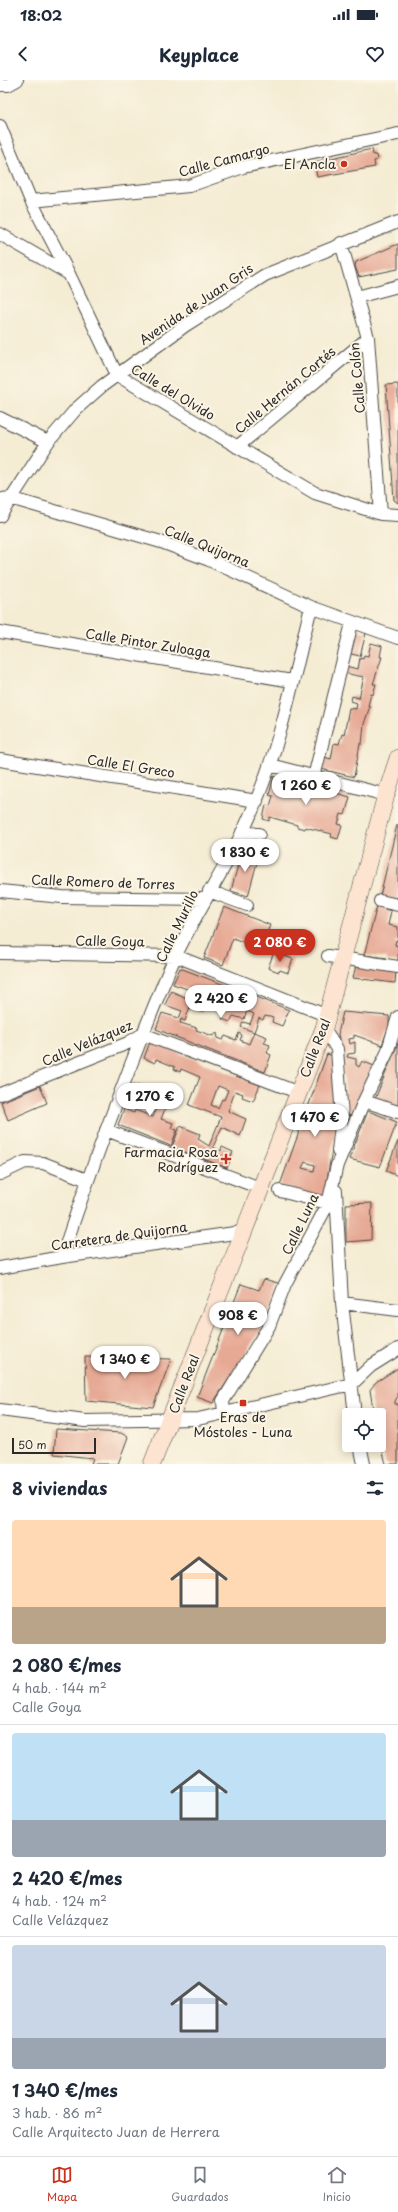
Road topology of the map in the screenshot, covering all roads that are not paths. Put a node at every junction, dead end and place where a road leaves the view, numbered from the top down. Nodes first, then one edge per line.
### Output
1 (17, 80) edge
2 (0, 85) edge
3 (0, 126) edge
4 (398, 134) edge
5 (31, 201) junction
6 (398, 222) edge
7 (0, 234) edge
8 (341, 243) junction
9 (69, 274) junction
10 (398, 286) edge
11 (357, 297) junction
12 (368, 338) junction
13 (117, 375) junction
14 (0, 418) edge
15 (48, 442) junction
16 (237, 447) junction
17 (5, 499) edge
18 (381, 514) junction
19 (0, 516) edge
20 (398, 516) edge
21 (311, 607) junction
22 (352, 623) junction
23 (0, 632) edge
24 (398, 638) edge
25 (292, 681) junction
26 (0, 760) edge
27 (397, 764) edge
28 (270, 766) junction
29 (314, 777) junction
30 (386, 795) junction
31 (257, 801) junction
32 (242, 832) junction
33 (259, 834) dead end
34 (0, 891) edge
35 (207, 895) junction
36 (380, 901) dead end
37 (247, 905) dead end
38 (398, 905) edge
39 (0, 953) edge
40 (176, 956) junction
41 (336, 957) junction
42 (398, 967) edge
43 (398, 1017) edge
44 (326, 1022) junction
45 (143, 1034) junction
46 (297, 1092) junction
47 (0, 1094) edge
48 (364, 1101) junction
49 (398, 1112) edge
50 (106, 1130) junction
51 (337, 1165) junction
52 (0, 1174) edge
53 (86, 1180) junction
54 (260, 1188) junction
55 (280, 1191) dead end
56 (332, 1205) junction
57 (242, 1232) junction
58 (62, 1257) junction
59 (0, 1268) edge
60 (342, 1303) junction
61 (398, 1310) edge
62 (398, 1349) edge
63 (352, 1384) junction
64 (354, 1408) edge
65 (0, 1410) edge
66 (224, 1414) junction
67 (170, 1420) junction
68 (361, 1452) edge
69 (152, 1464) edge
70 (364, 1464) edge

1 - 2 street
3 - 5 street, Calle del Olvido
4 - 5 street, Calle Camargo
5 - 9 street, Calle del Olvido
6 - 8 street, Avenida de Juan Gris
7 - 9 street
8 - 11 street, Calle Colón
8 - 13 street, Avenida de Juan Gris
9 - 13 street, Calle del Olvido
10 - 11 street
11 - 12 street, Calle Colón
12 - 16 street, Calle Hernán Cortés
12 - 18 street, Calle Colón
13 - 15 street, Avenida de Juan Gris
13 - 16 street, Calle del Olvido
14 - 15 street
15 - 17 street, Avenida de Juan Gris
16 - 18 street, Calle del Olvido
17 - 19 street, Avenida de Juan Gris
17 - 21 street, Calle Quijorna
18 - 20 street, Calle del Olvido
21 - 22 street, Calle Quijorna
21 - 25 street, Calle Murillo
22 - 24 street, Calle Quijorna
22 - 29 street
23 - 25 street, Calle Pintor Zuloaga
25 - 28 street, Calle Murillo
26 - 31 street, Calle El Greco
27 - 30 street, Calle Real
28 - 29 street
28 - 31 street, Calle Murillo
29 - 30 street
30 - 41 street, Calle Real
31 - 32 street, Calle Murillo
32 - 33 street
32 - 35 street, Calle Murillo
34 - 35 street, Calle Romero de Torres
35 - 37 street, Calle Romero de Torres
35 - 40 street, Calle Murillo
36 - 38 street
39 - 40 street, Calle Goya
40 - 44 street, Calle Goya
40 - 45 street, Calle Murillo
41 - 42 street
41 - 44 street, Calle Real
43 - 48 street, Calle Luna
44 - 46 street, Calle Real
44 - 51 street
45 - 46 street, Calle Velázquez
45 - 47 street, Calle Velázquez
45 - 50 street, Calle Murillo
46 - 54 street, Calle Real
48 - 49 street
48 - 51 street, Calle Luna
50 - 53 street, Calle Murillo
50 - 54 street
51 - 56 street, Calle Luna
52 - 53 street
53 - 58 street, Calle Murillo
54 - 57 street, Calle Real
55 - 56 street
56 - 60 street
56 - 66 street, Calle Luna
57 - 58 street, Carretera de Quijorna
57 - 67 street, Calle Real
58 - 59 street, Carretera de Quijorna
60 - 61 street
60 - 63 street
62 - 63 street
63 - 64 street
63 - 66 street
65 - 67 street
66 - 67 street
67 - 69 street, Calle Real
68 - 70 street

